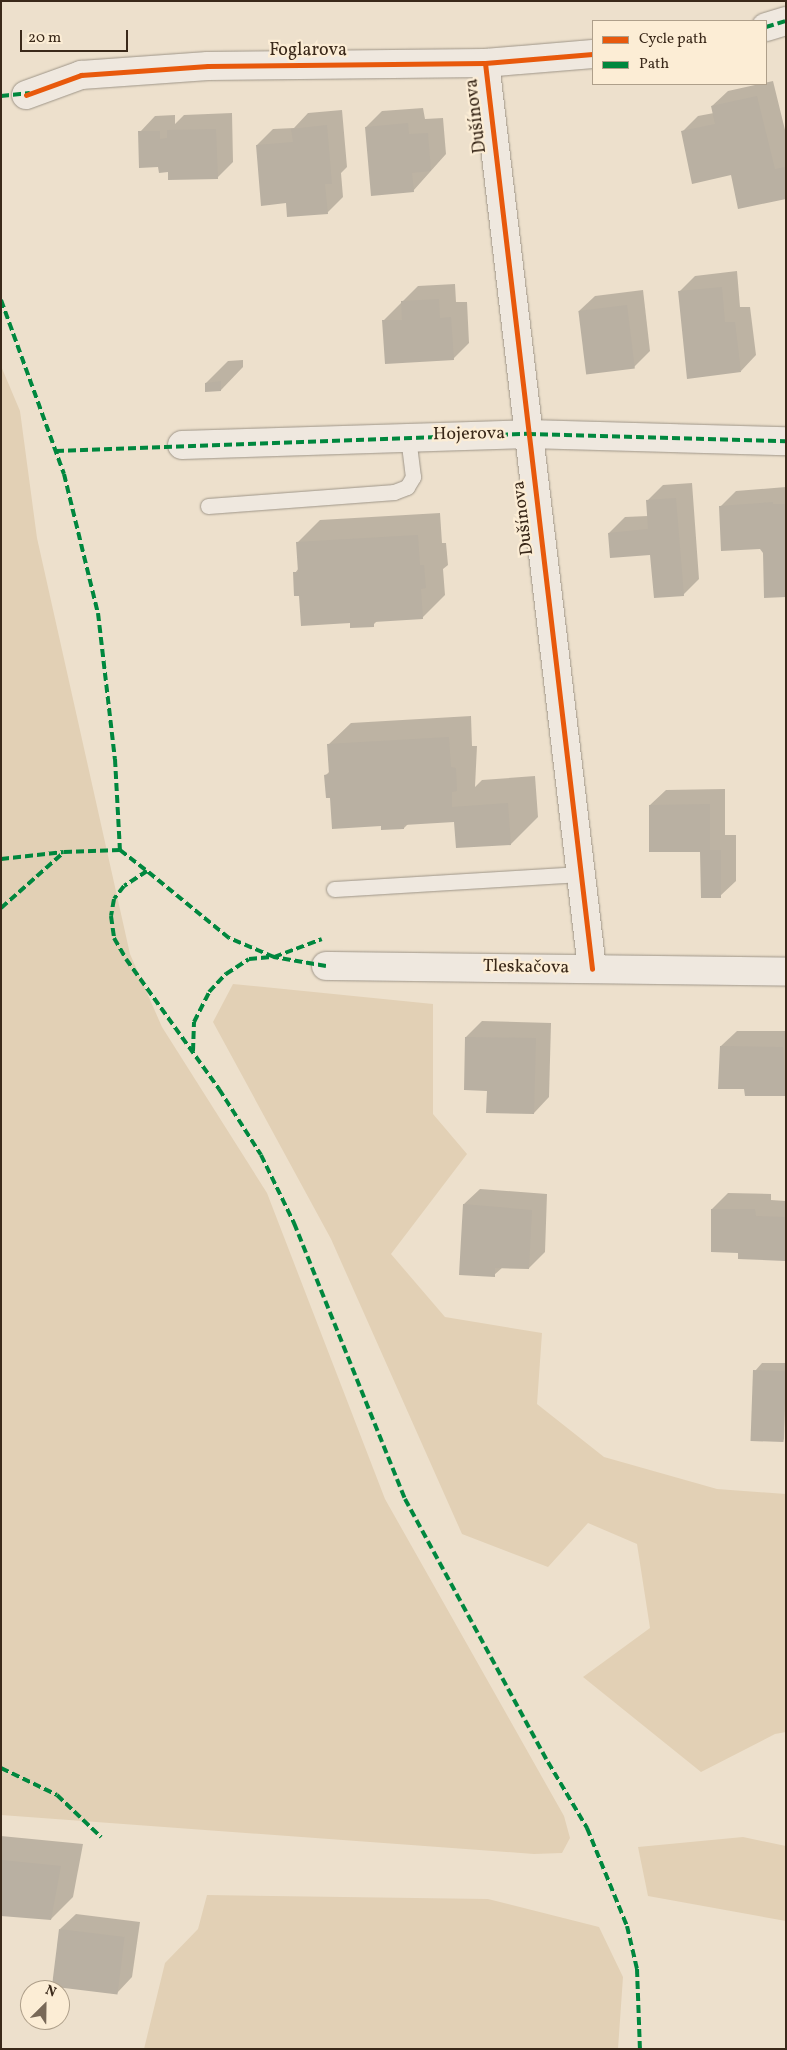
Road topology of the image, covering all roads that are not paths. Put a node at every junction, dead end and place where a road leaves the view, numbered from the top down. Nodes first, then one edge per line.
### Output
1 (786, 21) edge
2 (767, 27) edge
3 (592, 54) edge
4 (485, 64) junction
5 (26, 95) dead end
6 (528, 434) junction
7 (408, 437) junction
8 (786, 442) edge
9 (182, 445) dead end
10 (208, 506) dead end
11 (582, 874) junction
12 (334, 888) dead end
13 (326, 966) dead end
14 (592, 969) junction
15 (786, 972) edge

1 - 2 street
3 - 4 street, Foglarova
4 - 5 street, Foglarova
4 - 6 street, Dušínova
6 - 7 street, Hojerova
6 - 8 street, Hojerova
6 - 11 street, Dušínova
7 - 9 street, Hojerova
7 - 10 lane
11 - 12 lane
11 - 14 street, Dušínova
13 - 14 street, Tleskačova
14 - 15 street, Tleskačova

